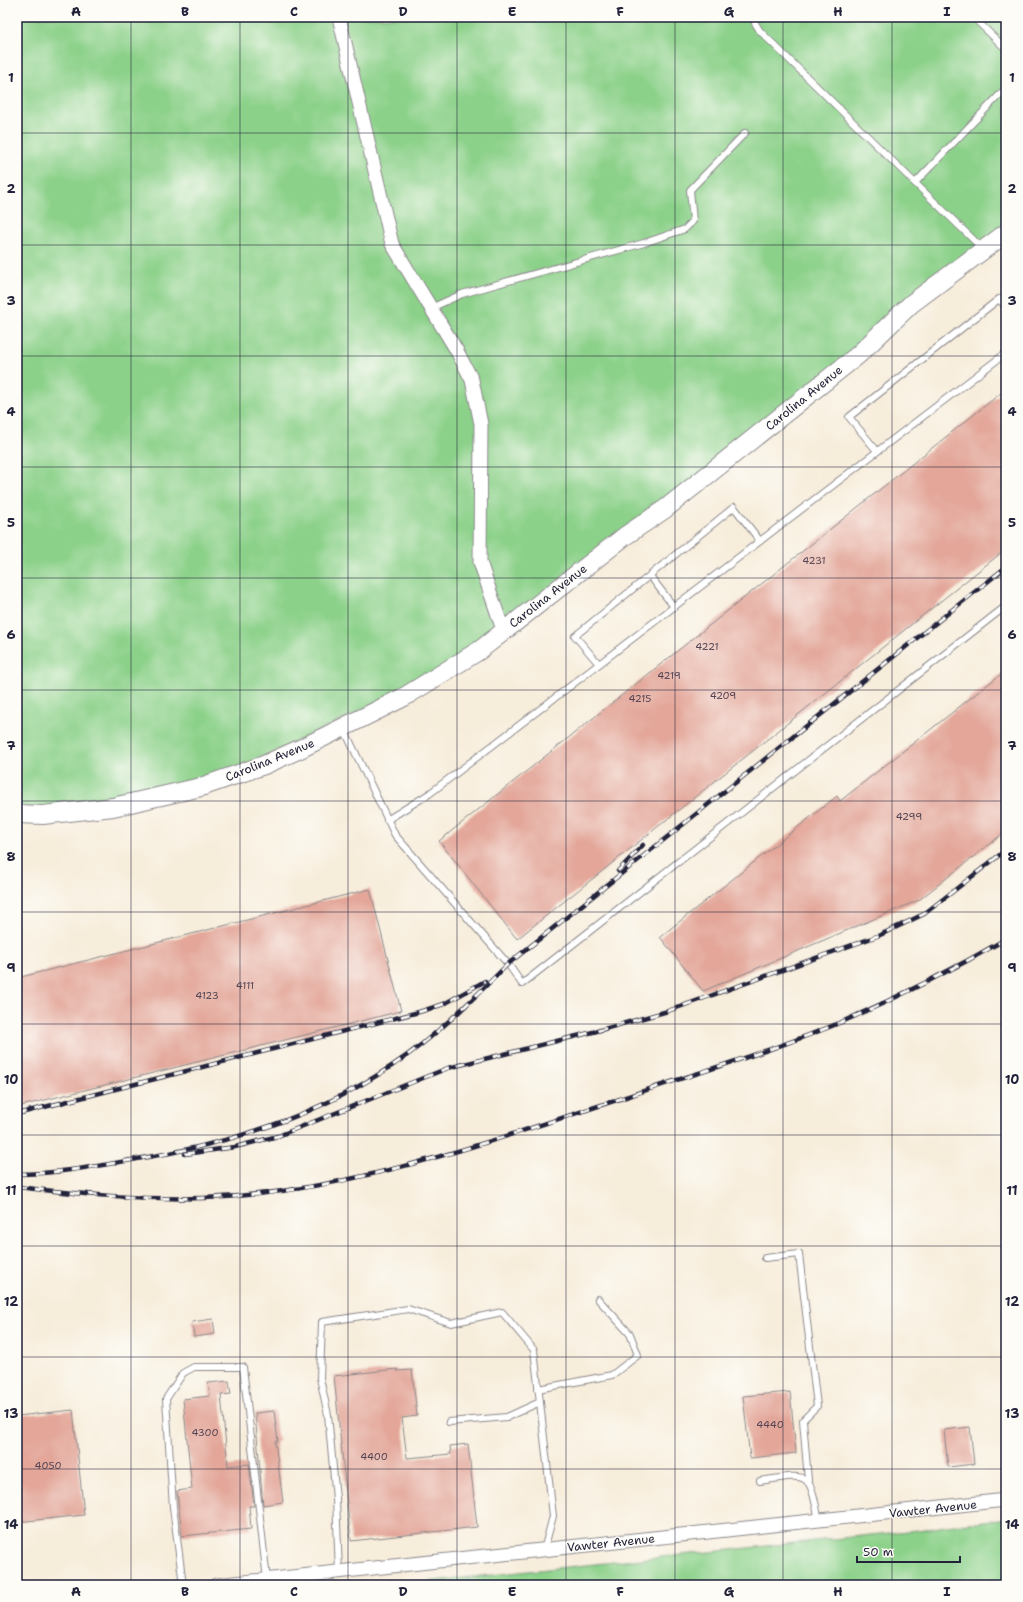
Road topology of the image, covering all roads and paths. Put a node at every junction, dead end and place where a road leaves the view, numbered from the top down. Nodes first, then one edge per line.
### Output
1 (340, 17) edge
2 (755, 17) edge
3 (973, 17) edge
4 (1006, 49) edge
5 (1006, 88) edge
6 (745, 133) dead end
7 (915, 183) junction
8 (1006, 233) edge
9 (984, 250) junction
10 (1006, 307) edge
11 (430, 308) junction
12 (1006, 353) edge
13 (877, 451) junction
14 (760, 541) junction
15 (650, 576) junction
16 (1006, 606) edge
17 (674, 607) junction
18 (503, 630) junction
19 (599, 664) junction
20 (344, 729) junction
21 (17, 814) edge
22 (387, 820) junction
23 (765, 1258) dead end
24 (598, 1299) dead end
25 (538, 1390) junction
26 (540, 1402) junction
27 (449, 1422) dead end
28 (808, 1480) junction
29 (760, 1481) dead end
30 (1006, 1500) edge
31 (819, 1521) junction
32 (544, 1550) junction
33 (339, 1572) junction
34 (267, 1580) junction
35 (183, 1585) edge
36 (216, 1585) edge

1 - 11 street
2 - 7 lane
3 - 4 lane
5 - 7 lane
6 - 11 lane
7 - 9 lane
8 - 9 street, Carolina Avenue
9 - 18 street, Carolina Avenue
10 - 13 lane
11 - 18 street
12 - 13 lane
13 - 14 lane
14 - 15 lane
14 - 17 lane
15 - 17 lane
15 - 19 lane
16 - 22 lane
17 - 19 lane
18 - 20 street, Carolina Avenue
19 - 22 lane
20 - 21 street, Carolina Avenue
20 - 22 lane
23 - 28 lane
24 - 25 lane
25 - 26 lane
25 - 33 lane
26 - 27 lane
26 - 32 lane
28 - 29 lane
28 - 31 lane
30 - 31 street, Vawter Avenue
31 - 32 street, Vawter Avenue
32 - 33 street, Vawter Avenue
33 - 34 street, Vawter Avenue
34 - 35 lane
34 - 36 street, Vawter Avenue

